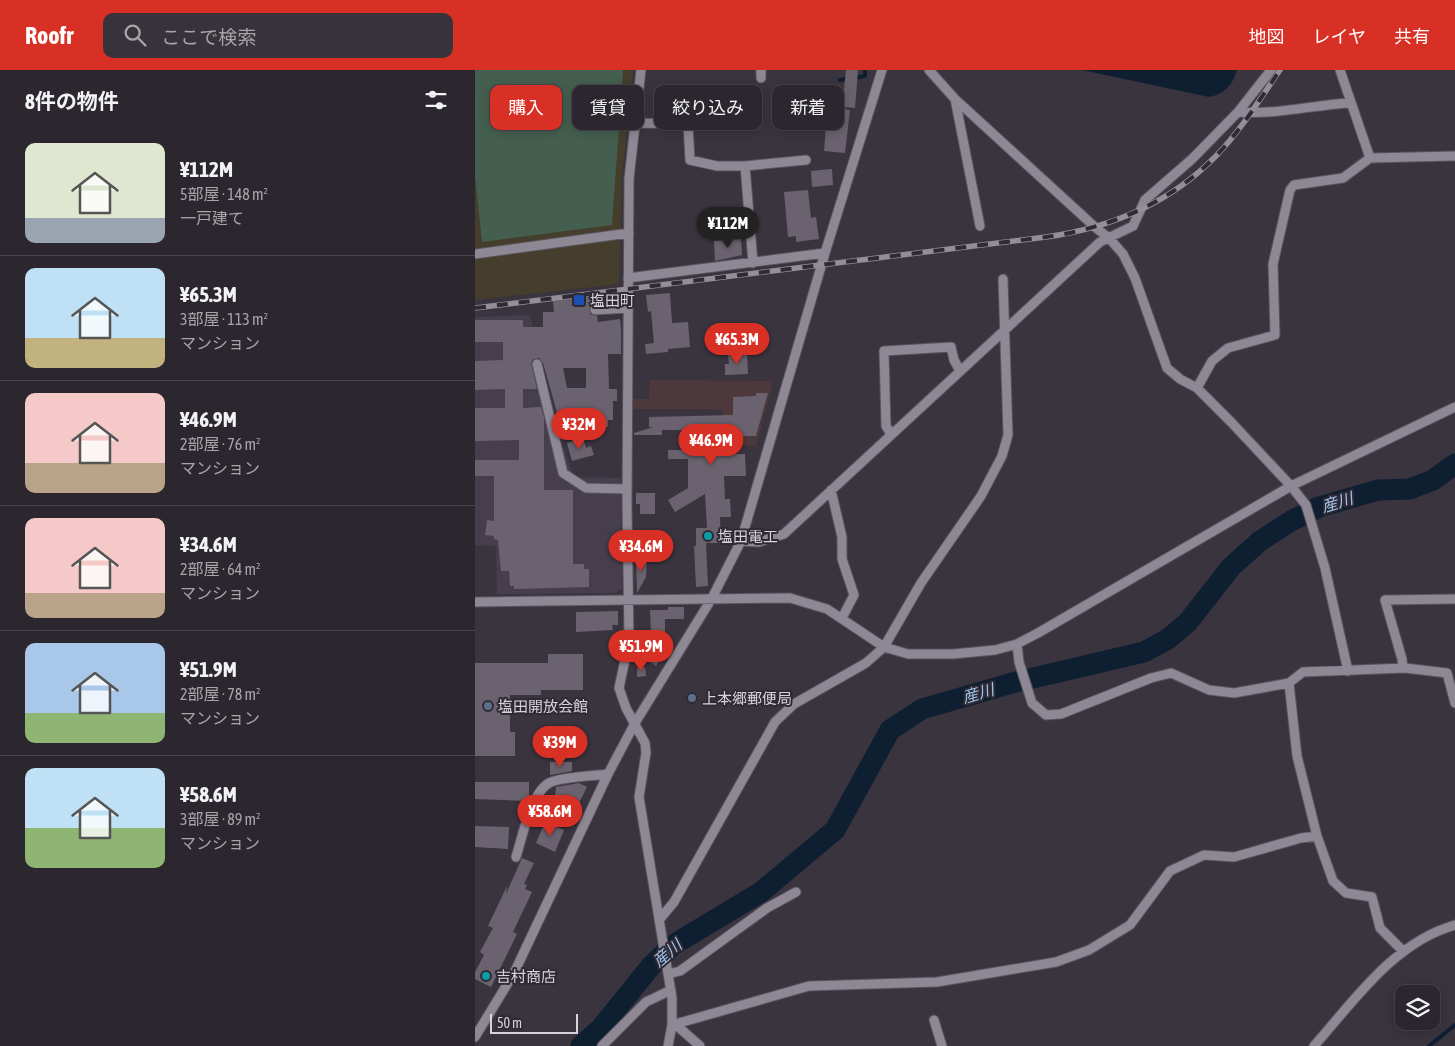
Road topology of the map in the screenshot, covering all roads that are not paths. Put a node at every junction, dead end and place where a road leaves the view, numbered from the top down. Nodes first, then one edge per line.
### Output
1 (641, 70) edge
2 (882, 70) edge
3 (929, 70) edge
4 (1271, 70) edge
5 (1340, 70) edge
6 (639, 85) edge
7 (955, 100) junction
8 (1350, 102) junction
9 (1238, 112) junction
10 (644, 123) edge
11 (634, 130) edge
12 (1455, 156) edge
13 (1370, 158) junction
14 (806, 160) dead end
15 (745, 166) junction
16 (980, 226) dead end
17 (629, 233) junction
18 (1109, 238) junction
19 (825, 253) junction
20 (475, 254) edge
21 (753, 264) junction
22 (628, 278) junction
23 (1003, 279) dead end
24 (628, 308) junction
25 (595, 310) dead end
26 (1005, 329) junction
27 (537, 364) dead end
28 (959, 371) junction
29 (1197, 388) junction
30 (1455, 406) edge
31 (891, 434) junction
32 (1291, 486) junction
33 (627, 488) junction
34 (831, 490) junction
35 (741, 541) junction
36 (712, 598) junction
37 (628, 600) junction
38 (1455, 600) edge
39 (475, 602) edge
40 (842, 618) junction
41 (1017, 644) junction
42 (884, 648) junction
43 (1403, 668) junction
44 (1348, 671) junction
45 (1289, 683) junction
46 (1455, 703) edge
47 (635, 724) junction
48 (608, 774) junction
49 (1317, 836) junction
50 (516, 857) dead end
51 (796, 892) dead end
52 (660, 924) junction
53 (1455, 925) edge
54 (1403, 951) junction
55 (668, 972) junction
56 (671, 990) junction
57 (934, 1020) dead end
58 (674, 1025) junction
59 (475, 1037) edge
60 (602, 1046) edge
61 (668, 1046) edge
62 (700, 1046) edge
63 (942, 1046) edge
64 (1314, 1046) edge

1 - 6 street
2 - 19 street
3 - 7 street
4 - 9 street
5 - 8 street
7 - 16 street
7 - 18 street
8 - 9 street
8 - 13 street
9 - 18 street
10 - 15 street
11 - 17 street
12 - 13 street
13 - 29 street
14 - 15 street
15 - 21 street
17 - 20 street
17 - 22 street
18 - 26 street
18 - 29 street
19 - 21 street
19 - 35 street
21 - 22 street
22 - 24 street
23 - 26 street
24 - 25 street
24 - 33 street
26 - 28 street
26 - 42 street
27 - 33 street
28 - 31 street
28 - 31 street
29 - 32 street
30 - 32 street
31 - 34 street
32 - 41 street
32 - 44 street
33 - 37 street
34 - 35 street
34 - 40 street
35 - 36 street
36 - 37 street
36 - 40 street
36 - 47 street
37 - 39 street
37 - 47 street
38 - 43 street
40 - 42 street
41 - 42 street
41 - 45 street
42 - 52 street
43 - 44 street
43 - 46 street
44 - 45 street
45 - 49 street
47 - 48 street
47 - 52 street
48 - 50 street
48 - 59 street
49 - 54 street
49 - 58 street
51 - 55 street
52 - 55 street
53 - 54 street
54 - 64 street
55 - 56 street
56 - 58 street
56 - 60 street
57 - 63 street
58 - 61 street
58 - 62 street

